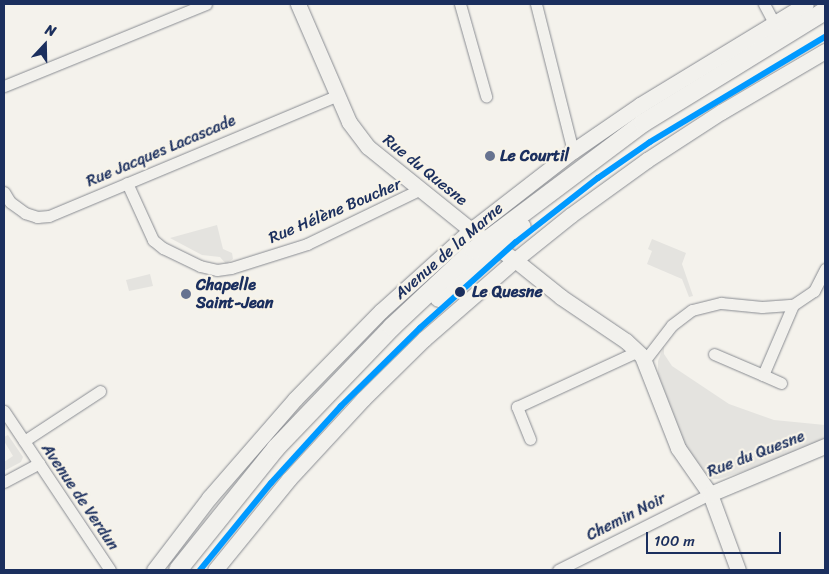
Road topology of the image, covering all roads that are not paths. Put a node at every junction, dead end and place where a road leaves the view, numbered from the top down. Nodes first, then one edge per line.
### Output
1 (206, 4) edge
2 (298, 4) edge
3 (460, 4) edge
4 (536, 4) edge
5 (764, 4) edge
6 (806, 4) edge
7 (825, 11) edge
8 (774, 23) junction
9 (825, 24) edge
10 (825, 51) edge
11 (4, 86) edge
12 (336, 96) junction
13 (486, 96) dead end
14 (573, 151) junction
15 (127, 183) junction
16 (421, 189) junction
17 (4, 192) edge
18 (471, 230) junction
19 (492, 244) junction
20 (515, 260) junction
21 (825, 269) edge
22 (793, 306) junction
23 (714, 354) dead end
24 (642, 356) junction
25 (763, 375) junction
26 (781, 383) dead end
27 (100, 391) dead end
28 (4, 411) edge
29 (530, 439) dead end
30 (24, 441) junction
31 (825, 446) edge
32 (39, 464) junction
33 (4, 482) edge
34 (710, 494) junction
35 (110, 570) edge
36 (154, 570) edge
37 (178, 570) edge
38 (189, 570) edge
39 (215, 570) edge
40 (558, 570) edge
41 (738, 570) edge

1 - 11 street
2 - 12 street, Rue du Quesne
3 - 13 street
4 - 14 street
5 - 8 street
6 - 8 street, Avenue de la Marne
7 - 19 main road, Avenue de la Marne
8 - 14 street, Avenue de la Marne
9 - 19 main road, Avenue de la Marne
10 - 20 street
12 - 15 street, Rue Jacques Lacascade
12 - 16 street, Rue du Quesne
14 - 18 street, Avenue de la Marne
15 - 16 street, Rue Hélène Boucher
15 - 17 street, Rue Jacques Lacascade
16 - 18 street, Rue du Quesne
18 - 19 street, Rue du Quesne
18 - 36 street, Avenue de la Marne
19 - 20 street, Rue du Quesne
19 - 37 main road, Avenue de la Marne
19 - 38 main road, Avenue de la Marne
20 - 24 street, Rue du Quesne
20 - 39 street
21 - 22 street
22 - 24 street
22 - 25 street
23 - 25 street
24 - 29 street
24 - 34 street, Rue du Quesne
25 - 26 street
27 - 30 street, Avenue de Verdun
28 - 30 street, Avenue de Verdun
30 - 32 street, Avenue de Verdun
31 - 34 street, Rue du Quesne
32 - 33 street
32 - 35 street, Avenue de Verdun
34 - 40 street, Chemin Noir
34 - 41 street

